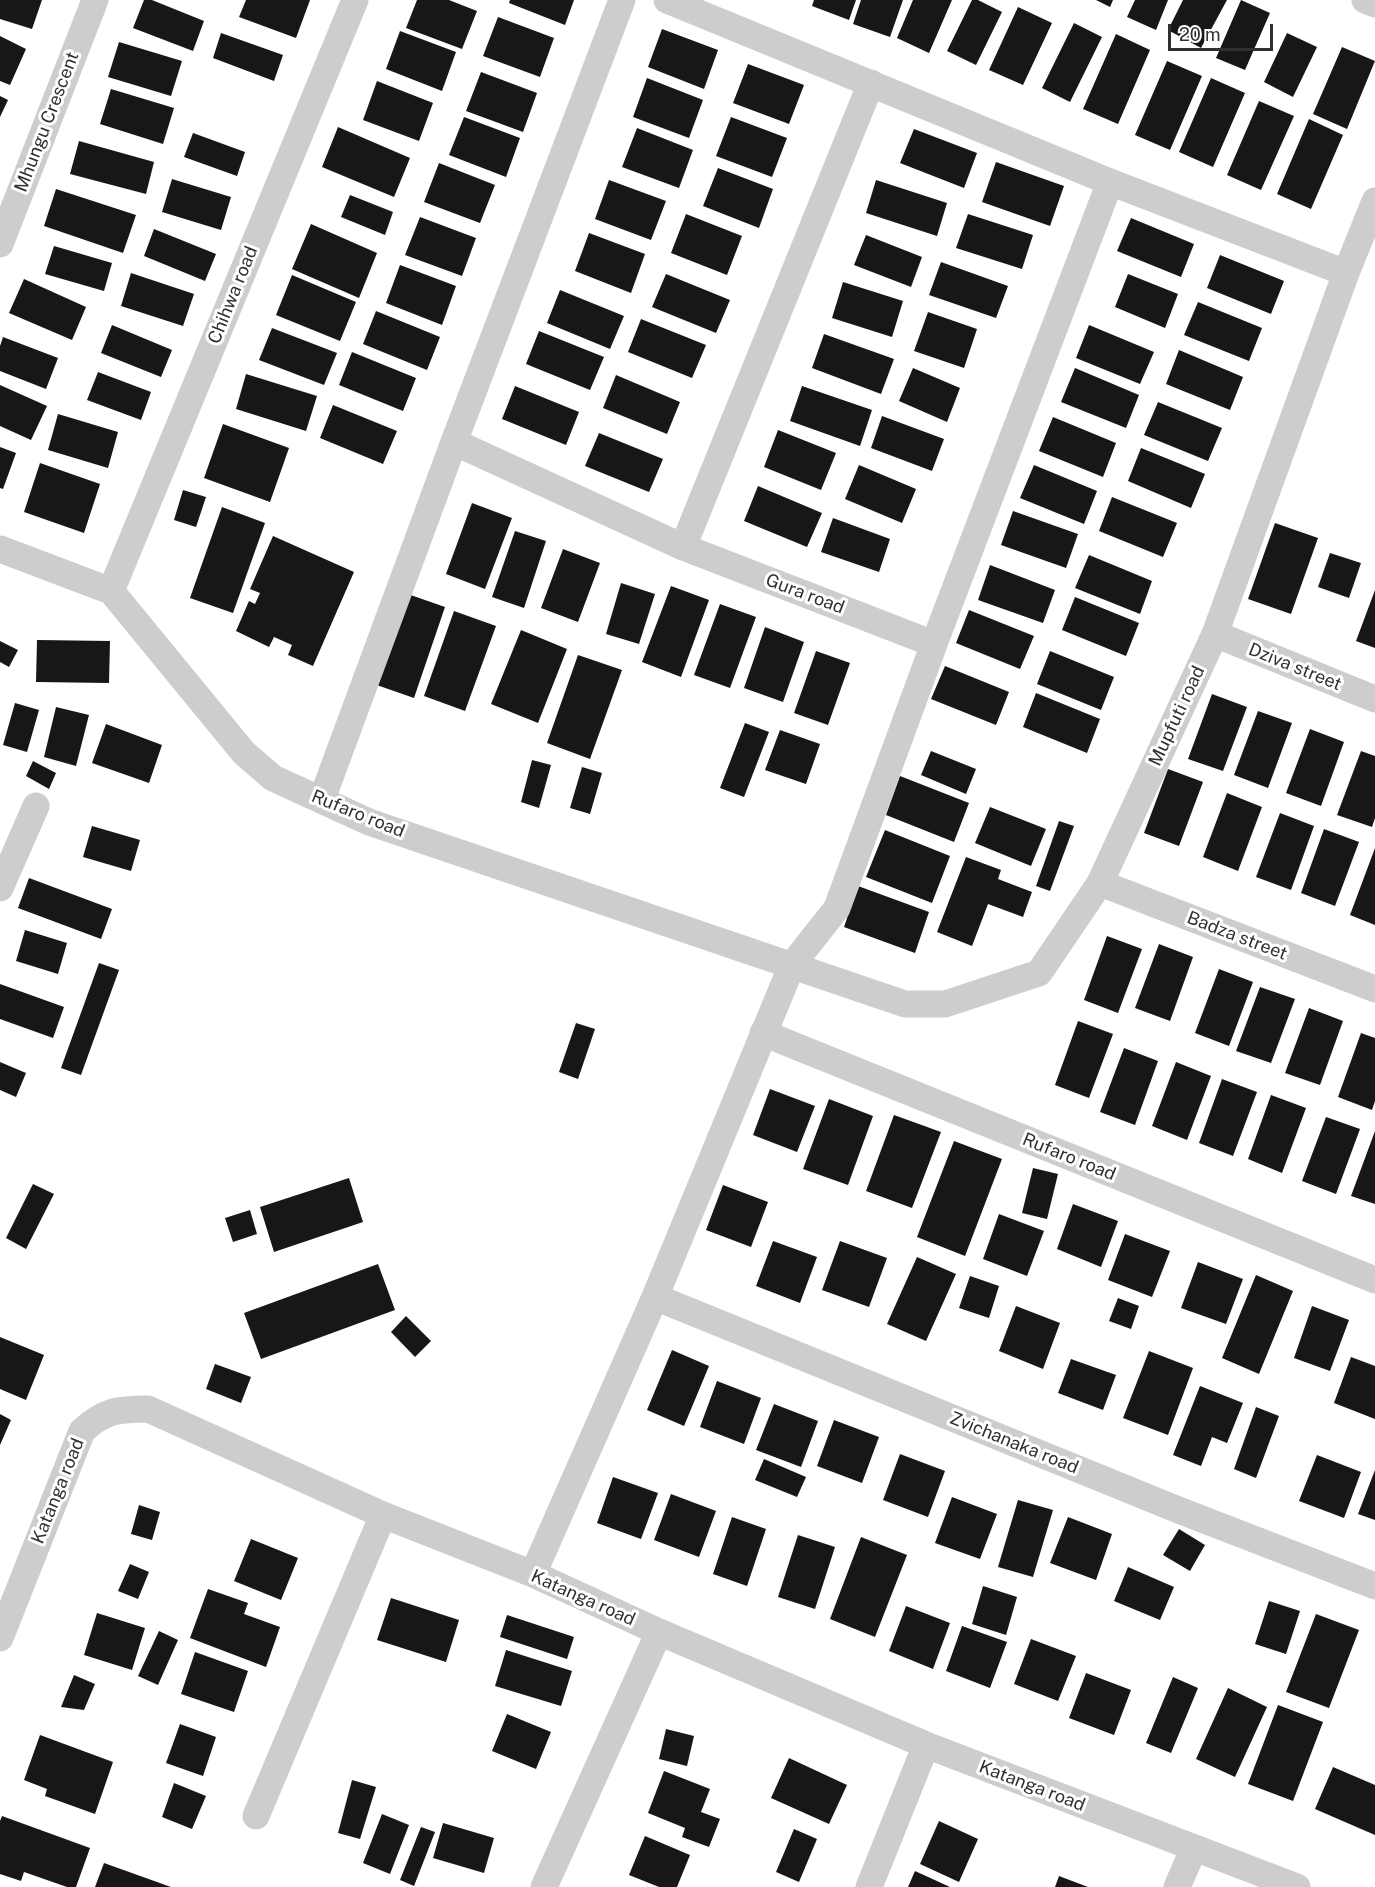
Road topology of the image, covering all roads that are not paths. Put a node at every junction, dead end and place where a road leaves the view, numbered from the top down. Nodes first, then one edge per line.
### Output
1 (95, 0) edge
2 (355, 0) edge
3 (622, 0) edge
4 (667, 0) edge
5 (1365, 0) edge
6 (1375, 4) edge
7 (871, 83) junction
8 (1110, 182) junction
9 (1375, 201) edge
10 (0, 244) edge
11 (1346, 273) junction
12 (454, 442) junction
13 (683, 547) junction
14 (0, 549) edge
15 (111, 591) junction
16 (1215, 634) junction
17 (934, 644) junction
18 (1375, 699) edge
19 (322, 799) junction
20 (36, 806) dead end
21 (1100, 883) junction
22 (0, 888) edge
23 (792, 965) junction
24 (1375, 989) edge
25 (763, 1033) junction
26 (1375, 1280) edge
27 (655, 1297) junction
28 (383, 1515) junction
29 (533, 1574) junction
30 (1375, 1586) edge
31 (659, 1632) junction
32 (0, 1638) edge
33 (926, 1745) junction
34 (256, 1816) dead end
35 (1194, 1848) junction
36 (544, 1887) edge
37 (869, 1887) edge
38 (1177, 1887) edge
39 (1297, 1887) edge

1 - 10 street, Mhungu Crescent
2 - 15 street, Chihwa road
3 - 12 street
4 - 7 street
5 - 6 street
7 - 8 street
7 - 13 street
8 - 11 street
8 - 17 street
9 - 11 street, Mupfuti road
11 - 16 street, Mupfuti road
12 - 13 street, Gura road
12 - 19 street
13 - 17 street, Gura road
14 - 15 street, Rufaro road
15 - 19 street, Rufaro road
16 - 18 street, Dziva street
16 - 21 street, Mupfuti road
17 - 23 street
19 - 23 street, Rufaro road
20 - 22 street
21 - 23 street, Mupfuti road
21 - 24 street, Badza street
23 - 25 street
25 - 26 street, Rufaro road
25 - 27 street
27 - 29 street
27 - 30 street, Zvichanaka road
28 - 29 street, Katanga road
28 - 32 street, Katanga road
28 - 34 street
29 - 31 street, Katanga road
31 - 33 street, Katanga road
31 - 36 street
33 - 35 street, Katanga road
33 - 37 street
35 - 38 street
35 - 39 street, Katanga road

